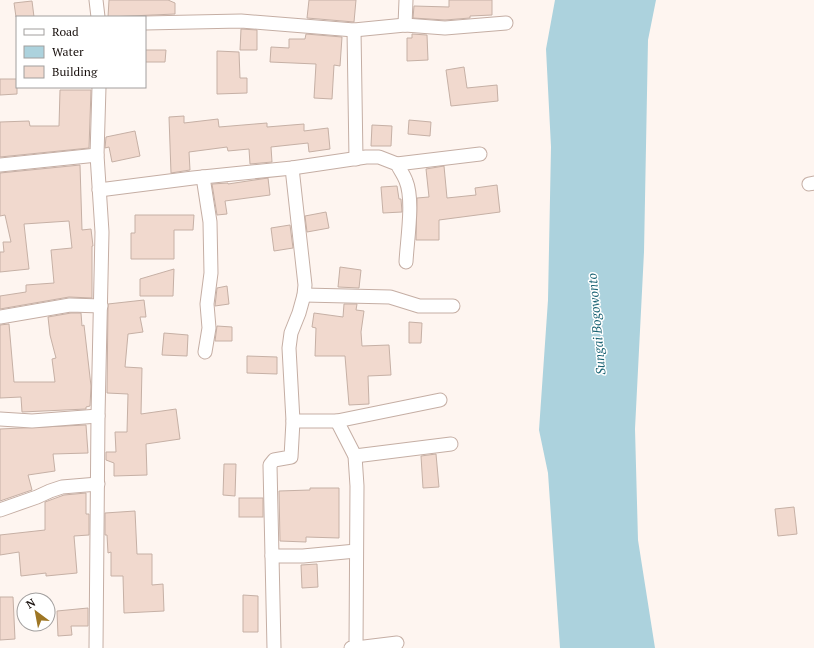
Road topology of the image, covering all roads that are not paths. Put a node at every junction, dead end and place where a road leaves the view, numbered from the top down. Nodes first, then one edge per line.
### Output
1 (96, 0) edge
2 (406, 0) edge
3 (98, 16) edge
4 (146, 23) edge
5 (506, 23) dead end
6 (405, 25) junction
7 (354, 30) junction
8 (99, 88) edge
9 (480, 154) dead end
10 (97, 155) junction
11 (356, 159) junction
12 (397, 164) junction
13 (0, 165) edge
14 (292, 168) junction
15 (203, 177) junction
16 (98, 190) junction
17 (406, 262) dead end
18 (304, 295) junction
19 (101, 306) junction
20 (453, 306) dead end
21 (0, 317) edge
22 (205, 352) dead end
23 (440, 400) dead end
24 (98, 416) junction
25 (0, 418) edge
26 (293, 421) junction
27 (337, 421) junction
28 (451, 444) dead end
29 (355, 456) junction
30 (98, 484) junction
31 (0, 510) edge
32 (356, 551) junction
33 (272, 556) junction
34 (397, 643) dead end
35 (96, 648) edge
36 (274, 648) edge
37 (351, 648) edge
38 (356, 648) edge

1 - 3 street
2 - 6 street
4 - 7 street
5 - 6 street
6 - 7 street
7 - 11 street
8 - 10 street
9 - 12 street
10 - 13 street
10 - 16 street
11 - 12 street
11 - 14 street
12 - 17 street
14 - 15 street
14 - 18 street
15 - 16 street
15 - 22 street
16 - 19 street
18 - 20 street
18 - 26 street
19 - 21 street
19 - 24 street
23 - 27 street
24 - 25 street
24 - 30 street
26 - 27 street
26 - 33 street
27 - 29 street
28 - 29 street
29 - 32 street
30 - 31 street
30 - 35 street
32 - 33 street
32 - 38 street
33 - 36 street
34 - 38 street
37 - 38 street

